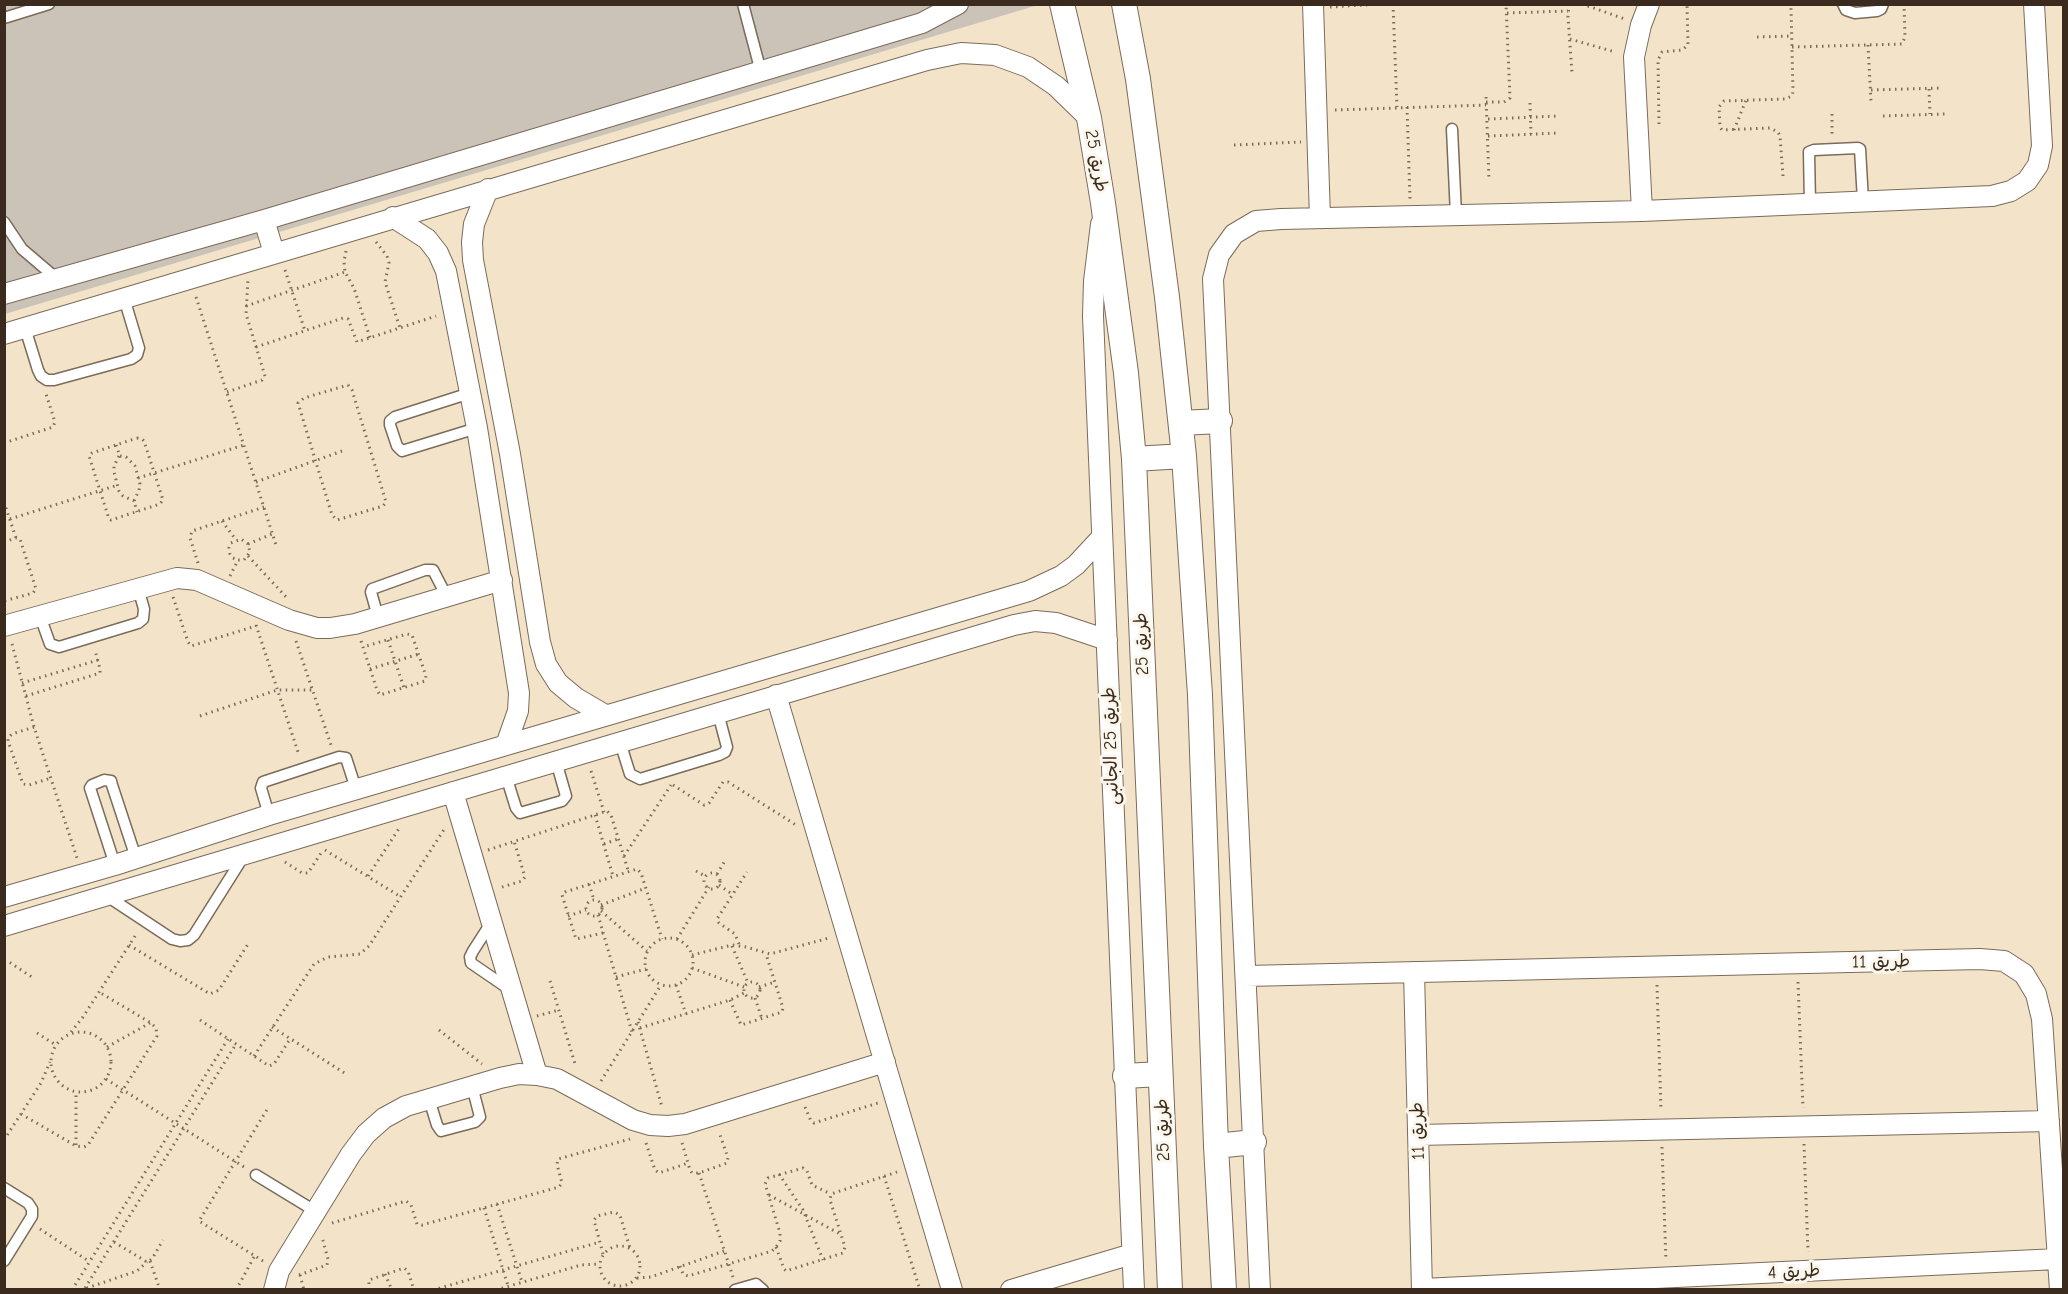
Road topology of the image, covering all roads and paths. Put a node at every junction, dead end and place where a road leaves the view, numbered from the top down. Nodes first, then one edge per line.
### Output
1 (49, 4) edge
2 (742, 4) edge
3 (958, 4) edge
4 (1062, 4) edge
5 (1124, 4) edge
6 (1382, 4) edge
7 (1393, 4) edge
8 (1506, 4) edge
9 (1546, 4) edge
10 (1569, 4) edge
11 (1582, 4) edge
12 (1649, 4) edge
13 (1687, 4) edge
14 (1843, 4) edge
15 (1882, 4) edge
16 (1904, 4) edge
17 (2034, 4) edge
18 (1361, 5) edge
19 (1313, 6) edge
20 (1791, 9) dead end
21 (1568, 10) junction
22 (1546, 11) junction
23 (1507, 13) junction
24 (4, 18) edge
25 (1641, 25) junction
26 (1792, 36) junction
27 (1757, 37) dead end
28 (1570, 39) junction
29 (1868, 45) junction
30 (1792, 47) junction
31 (1634, 57) junction
32 (761, 72) junction
33 (1572, 73) dead end
34 (1929, 88) junction
35 (1942, 88) dead end
36 (1870, 90) junction
37 (1486, 97) dead end
38 (1746, 100) junction
39 (1871, 102) dead end
40 (1530, 103) dead end
41 (1486, 104) junction
42 (1397, 107) junction
43 (1407, 107) junction
44 (1316, 110) junction
45 (1832, 114) dead end
46 (1930, 114) junction
47 (1945, 114) dead end
48 (1558, 116) dead end
49 (1883, 116) dead end
50 (1531, 117) junction
51 (1089, 118) junction
52 (1487, 120) junction
53 (1659, 124) dead end
54 (1452, 129) dead end
55 (1734, 130) junction
56 (1558, 133) dead end
57 (1531, 134) junction
58 (1488, 136) junction
59 (1318, 142) junction
60 (1234, 145) dead end
61 (1833, 149) junction
62 (1783, 176) dead end
63 (1489, 181) dead end
64 (488, 189) junction
65 (1863, 201) junction
66 (1103, 203) junction
67 (1810, 204) junction
68 (1642, 211) junction
69 (1456, 215) junction
70 (1410, 216) junction
71 (393, 217) junction
72 (1320, 218) junction
73 (264, 220) junction
74 (4, 222) edge
75 (356, 228) junction
76 (277, 252) junction
77 (250, 260) junction
78 (345, 272) junction
79 (56, 278) junction
80 (190, 278) junction
81 (292, 290) junction
82 (4, 294) edge
83 (124, 298) junction
84 (246, 306) junction
85 (453, 310) junction
86 (25, 328) junction
87 (400, 328) junction
88 (304, 331) junction
89 (4, 334) edge
90 (370, 338) junction
91 (256, 347) junction
92 (47, 380) junction
93 (227, 392) junction
94 (470, 393) junction
95 (1220, 421) junction
96 (1181, 423) junction
97 (477, 428) junction
98 (4, 443) edge
99 (116, 445) junction
100 (244, 445) junction
101 (342, 451) dead end
102 (120, 456) junction
103 (1185, 456) junction
104 (1134, 459) junction
105 (315, 461) junction
106 (154, 473) junction
107 (138, 478) junction
108 (256, 482) junction
109 (118, 485) junction
110 (100, 491) junction
111 (4, 501) edge
112 (134, 501) junction
113 (264, 507) junction
114 (137, 512) junction
115 (10, 519) junction
116 (222, 521) junction
117 (272, 534) junction
118 (1102, 537) junction
119 (16, 538) junction
120 (236, 540) junction
121 (4, 542) edge
122 (248, 544) junction
123 (277, 548) dead end
124 (248, 556) junction
125 (168, 579) junction
126 (502, 580) junction
127 (206, 584) junction
128 (138, 588) junction
129 (447, 597) junction
130 (4, 602) edge
131 (248, 602) junction
132 (291, 612) junction
133 (40, 616) junction
134 (378, 617) junction
135 (355, 624) junction
136 (6, 626) edge
137 (256, 626) junction
138 (91, 637) junction
139 (388, 640) junction
140 (1107, 640) junction
141 (363, 647) junction
142 (419, 654) junction
143 (98, 660) junction
144 (395, 662) junction
145 (370, 669) junction
146 (22, 683) junction
147 (404, 688) junction
148 (277, 690) junction
149 (313, 690) junction
150 (776, 695) junction
151 (26, 696) junction
152 (718, 713) junction
153 (605, 715) junction
154 (200, 716) dead end
155 (34, 727) junction
156 (620, 742) junction
157 (506, 745) junction
158 (586, 752) junction
159 (336, 758) junction
160 (556, 761) junction
161 (304, 768) junction
162 (506, 776) junction
163 (51, 778) junction
164 (356, 789) junction
165 (455, 800) junction
166 (416, 803) junction
167 (604, 812) junction
168 (269, 815) junction
169 (595, 815) junction
170 (303, 837) junction
171 (618, 839) junction
172 (819, 840) junction
173 (514, 841) junction
174 (604, 844) junction
175 (324, 849) junction
176 (254, 851) junction
177 (472, 855) junction
178 (624, 856) junction
179 (136, 858) junction
180 (726, 859) dead end
181 (115, 865) junction
182 (628, 871) junction
183 (696, 871) dead end
184 (747, 872) dead end
185 (82, 874) junction
186 (717, 874) junction
187 (368, 876) junction
188 (613, 876) junction
189 (706, 876) junction
190 (589, 884) junction
191 (719, 885) junction
192 (709, 887) junction
193 (646, 888) junction
194 (483, 893) junction
195 (732, 894) junction
196 (107, 896) junction
197 (4, 897) edge
198 (401, 897) junction
199 (594, 900) junction
200 (601, 905) junction
201 (586, 910) junction
202 (601, 911) junction
203 (598, 915) junction
204 (568, 916) junction
205 (145, 921) junction
206 (492, 923) junction
207 (4, 926) edge
208 (847, 932) junction
209 (603, 933) junction
210 (662, 939) junction
211 (677, 939) junction
212 (248, 944) dead end
213 (129, 945) junction
214 (732, 945) junction
215 (739, 945) junction
216 (647, 951) junction
217 (766, 954) junction
218 (692, 955) junction
219 (4, 962) edge
220 (692, 968) junction
221 (646, 969) junction
222 (1414, 972) junction
223 (1246, 976) junction
224 (616, 977) junction
225 (34, 979) dead end
226 (550, 981) dead end
227 (775, 982) junction
228 (748, 983) junction
229 (661, 985) junction
230 (676, 985) junction
231 (744, 987) junction
232 (759, 987) junction
233 (512, 991) junction
234 (99, 992) junction
235 (744, 993) junction
236 (755, 997) junction
237 (730, 1000) junction
238 (686, 1014) junction
239 (762, 1019) junction
240 (200, 1020) dead end
241 (638, 1022) junction
242 (151, 1023) junction
243 (272, 1027) junction
244 (640, 1028) junction
245 (439, 1030) dead end
246 (632, 1032) junction
247 (37, 1033) dead end
248 (70, 1034) junction
249 (228, 1039) junction
250 (290, 1039) junction
251 (236, 1044) junction
252 (56, 1045) junction
253 (107, 1047) junction
254 (254, 1056) junction
255 (50, 1060) junction
256 (885, 1062) junction
257 (346, 1074) dead end
258 (537, 1074) junction
259 (1160, 1074) junction
260 (1125, 1076) junction
261 (500, 1078) junction
262 (106, 1079) junction
263 (472, 1086) junction
264 (799, 1088) junction
265 (123, 1090) junction
266 (76, 1092) junction
267 (588, 1096) junction
268 (896, 1098) junction
269 (429, 1099) junction
270 (268, 1108) dead end
271 (21, 1114) junction
272 (713, 1115) junction
273 (2049, 1121) junction
274 (175, 1124) junction
275 (671, 1125) junction
276 (641, 1128) junction
277 (184, 1129) junction
278 (1418, 1135) junction
279 (4, 1140) edge
280 (1254, 1142) junction
281 (76, 1146) junction
282 (1216, 1146) junction
283 (235, 1161) junction
284 (688, 1163) junction
285 (916, 1166) junction
286 (699, 1173) junction
287 (779, 1174) junction
288 (256, 1175) joint
289 (884, 1176) junction
290 (4, 1188) edge
291 (768, 1194) junction
292 (831, 1194) junction
293 (497, 1204) junction
294 (484, 1208) junction
295 (805, 1215) junction
296 (29, 1222) junction
297 (312, 1223) junction
298 (841, 1235) junction
299 (163, 1240) dead end
300 (114, 1242) junction
301 (600, 1242) junction
302 (776, 1247) junction
303 (630, 1248) junction
304 (725, 1251) junction
305 (603, 1254) junction
306 (1132, 1254) junction
307 (254, 1256) junction
308 (2058, 1259) junction
309 (823, 1260) junction
310 (4, 1261) edge
311 (148, 1261) junction
312 (90, 1262) junction
313 (600, 1264) junction
314 (729, 1264) junction
315 (516, 1266) junction
316 (681, 1266) junction
317 (503, 1270) junction
318 (384, 1274) junction
319 (300, 1275) junction
320 (637, 1278) junction
321 (276, 1281) edge
322 (522, 1282) junction
323 (508, 1286) junction
324 (624, 1288) edge
325 (83, 1289) edge
326 (736, 1289) edge
327 (1422, 1289) edge
328 (72, 1290) edge
329 (160, 1290) edge
330 (236, 1290) edge
331 (304, 1290) edge
332 (369, 1290) edge
333 (392, 1290) edge
334 (414, 1290) edge
335 (433, 1290) edge
336 (496, 1290) edge
337 (763, 1290) edge
338 (920, 1290) edge
339 (952, 1290) edge
340 (1011, 1290) edge
341 (1134, 1290) edge
342 (1170, 1290) edge
343 (1224, 1290) edge
344 (1260, 1290) edge
345 (2060, 1290) edge

1 - 24 lane
2 - 32 lane
3 - 32 street
4 - 51 street, طريق 25
5 - 96 street
6 - 18 path
7 - 42 path
8 - 23 path
9 - 22 path
10 - 21 path
11 - 25 path
12 - 25 street
13 - 53 path
14 - 15 lane
16 - 29 path
17 - 65 street
18 - 19 path
19 - 44 street
20 - 26 path
21 - 22 path
21 - 28 path
22 - 23 path
23 - 41 path
25 - 31 street
26 - 27 path
26 - 30 path
28 - 31 path
28 - 33 path
29 - 30 path
29 - 36 path
30 - 38 path
31 - 68 street
32 - 73 street
34 - 35 path
34 - 36 path
34 - 46 path
36 - 39 path
37 - 41 path
38 - 55 path
38 - 55 path
40 - 50 path
41 - 43 path
41 - 52 path
42 - 43 path
42 - 44 path
43 - 70 path
44 - 59 street
45 - 61 path
46 - 47 path
46 - 49 path
48 - 50 path
50 - 52 path
50 - 57 path
51 - 64 street
51 - 66 street, طريق 25
52 - 58 path
54 - 69 lane
55 - 62 path
56 - 57 path
57 - 58 path
58 - 63 path
59 - 60 path
59 - 72 street
61 - 65 lane
61 - 67 lane
64 - 71 street
64 - 153 street
65 - 67 street
66 - 104 street, طريق 25
66 - 118 street, طريق 25 الجانبى
67 - 68 street
68 - 69 street
69 - 70 street
70 - 72 street
71 - 75 street
71 - 85 street
72 - 95 street
73 - 76 street
73 - 79 street
74 - 79 lane
75 - 76 street
75 - 78 path
75 - 87 path
76 - 77 street
76 - 81 path
77 - 80 street
77 - 84 path
78 - 81 path
78 - 90 path
79 - 82 street
80 - 83 street
80 - 93 path
81 - 84 path
81 - 88 path
83 - 86 street
83 - 92 lane
84 - 91 path
85 - 87 path
85 - 94 street
86 - 89 street
86 - 92 lane
87 - 90 path
88 - 90 path
88 - 91 path
91 - 93 path
92 - 98 path
93 - 100 path
94 - 97 street
94 - 97 lane
95 - 96 street
95 - 223 street
96 - 103 street
97 - 126 street
99 - 102 path
99 - 106 path
99 - 110 path
100 - 106 path
100 - 108 path
101 - 105 path
102 - 107 path
102 - 109 path
103 - 104 street
103 - 282 street
104 - 259 street, طريق 25
105 - 105 path
105 - 108 path
106 - 107 path
106 - 114 path
107 - 112 path
108 - 113 path
109 - 110 path
109 - 112 path
110 - 114 path
110 - 115 path
111 - 115 path
112 - 114 path
113 - 116 path
113 - 117 path
115 - 119 path
116 - 120 path
116 - 127 path
117 - 122 path
117 - 123 path
118 - 140 street, طريق 25 الجانبى
118 - 153 street
119 - 121 path
119 - 130 path
120 - 122 path
120 - 124 path
122 - 124 path
124 - 132 path
125 - 127 street
125 - 128 street
125 - 137 path
126 - 129 street
126 - 157 street
127 - 131 street
128 - 133 street
128 - 138 lane
129 - 134 street
129 - 134 lane
131 - 132 street
131 - 137 path
132 - 135 street
132 - 149 path
133 - 136 street
133 - 138 lane
134 - 135 street
135 - 141 path
136 - 146 path
137 - 148 path
138 - 143 path
139 - 141 path
139 - 142 path
139 - 144 path
140 - 150 street
140 - 260 street, طريق 25 الجانبى
141 - 145 path
142 - 144 path
142 - 147 path
143 - 146 path
143 - 151 path
144 - 145 path
144 - 147 path
145 - 147 path
146 - 151 path
148 - 149 path
148 - 154 path
148 - 161 path
149 - 159 path
150 - 152 street
150 - 172 street
151 - 155 path
152 - 156 street
152 - 156 lane
153 - 157 street
155 - 163 path
155 - 163 path
156 - 158 street
157 - 164 street
158 - 160 street
158 - 167 path
159 - 161 lane
159 - 164 lane
160 - 162 street
160 - 162 lane
161 - 168 lane
162 - 165 street
163 - 185 path
164 - 168 street
165 - 166 street
165 - 177 street
165 - 198 path
166 - 170 street
166 - 187 path
167 - 169 path
167 - 171 path
168 - 179 street
169 - 173 path
169 - 174 path
170 - 175 path
170 - 176 street
171 - 174 path
171 - 178 path
172 - 178 path
172 - 208 street
173 - 177 path
173 - 194 path
174 - 188 path
175 - 176 path
175 - 187 path
176 - 196 street
176 - 205 lane
177 - 194 street
178 - 182 path
179 - 181 street
179 - 181 lane
180 - 186 path
181 - 185 street
182 - 188 path
182 - 193 path
183 - 189 path
184 - 195 path
185 - 197 street
186 - 189 path
186 - 191 path
187 - 198 path
188 - 190 path
189 - 192 path
190 - 199 path
190 - 204 path
191 - 192 path
191 - 195 path
192 - 211 path
193 - 200 path
193 - 210 path
194 - 206 street
195 - 215 path
196 - 205 lane
196 - 207 street
198 - 243 path
199 - 200 path
199 - 201 path
200 - 202 path
201 - 203 path
201 - 204 path
202 - 203 path
202 - 216 path
203 - 209 path
204 - 209 path
205 - 213 path
206 - 233 street
206 - 233 lane
208 - 217 path
208 - 256 street
209 - 224 path
210 - 211 path
210 - 216 path
211 - 218 path
212 - 213 path
213 - 234 path
214 - 215 path
214 - 218 path
214 - 228 path
215 - 217 path
216 - 221 path
217 - 227 path
218 - 220 path
219 - 225 path
220 - 230 path
220 - 231 path
221 - 224 path
221 - 229 path
222 - 223 street, طريق 11
222 - 273 street, طريق 11
222 - 278 street, طريق 11
223 - 280 street
224 - 246 path
226 - 267 path
227 - 232 path
227 - 239 path
228 - 231 path
228 - 232 path
229 - 230 path
229 - 241 path
230 - 238 path
231 - 235 path
232 - 236 path
233 - 258 street
234 - 242 path
234 - 248 path
235 - 236 path
235 - 237 path
236 - 239 path
237 - 238 path
237 - 239 path
238 - 244 path
240 - 249 path
241 - 244 path
241 - 246 path
242 - 253 path
242 - 265 path
243 - 250 path
243 - 254 path
244 - 275 path
245 - 261 path
246 - 267 path
247 - 252 path
248 - 252 path
248 - 253 path
249 - 251 path
249 - 274 path
250 - 254 path
250 - 257 path
251 - 254 path
251 - 277 path
252 - 255 path
253 - 262 path
255 - 266 path
255 - 271 path
256 - 264 street
256 - 268 street
258 - 261 street
258 - 267 street
259 - 260 street
259 - 342 street, طريق 25
260 - 306 street, طريق 25 الجانبى
261 - 263 street
262 - 265 path
262 - 266 path
263 - 269 street
263 - 269 lane
264 - 268 path
264 - 272 street
265 - 274 path
265 - 281 path
266 - 281 path
267 - 276 street
268 - 285 street
269 - 297 street
270 - 283 path
271 - 279 path
271 - 281 path
272 - 275 street
272 - 286 path
273 - 278 street
273 - 308 street, طريق 11
274 - 277 path
274 - 312 path
275 - 276 street
275 - 284 path
276 - 284 path
276 - 293 path
277 - 283 path
277 - 300 path
278 - 327 street, طريق 11
280 - 282 street
280 - 344 street
282 - 343 street
283 - 288 path
283 - 307 path
284 - 286 path
285 - 289 path
285 - 339 street
286 - 304 path
287 - 291 path
287 - 292 path
287 - 295 path
288 - 297 lane
289 - 292 path
289 - 338 path
290 - 296 lane
291 - 295 path
291 - 302 path
292 - 298 path
293 - 294 path
293 - 315 path
294 - 297 path
294 - 317 path
295 - 298 path
295 - 309 path
296 - 310 lane
296 - 312 path
297 - 319 path
297 - 321 street
298 - 309 path
299 - 311 path
300 - 311 path
300 - 325 path
301 - 303 path
301 - 305 path
301 - 315 path
302 - 309 path
302 - 314 path
303 - 305 path
303 - 320 path
304 - 314 path
304 - 316 path
305 - 313 path
306 - 340 street
306 - 341 street, طريق 25 الجانبى
307 - 321 path
307 - 330 path
308 - 327 street, طريق 4
308 - 345 street, طريق 11
311 - 325 path
311 - 329 path
312 - 328 path
313 - 322 path
313 - 324 path
314 - 316 path
314 - 326 path
315 - 317 path
315 - 322 path
316 - 320 path
317 - 323 path
317 - 335 path
318 - 332 path
318 - 333 path
318 - 334 path
319 - 321 path
319 - 331 path
320 - 324 path
322 - 323 path
323 - 336 path
326 - 337 lane

